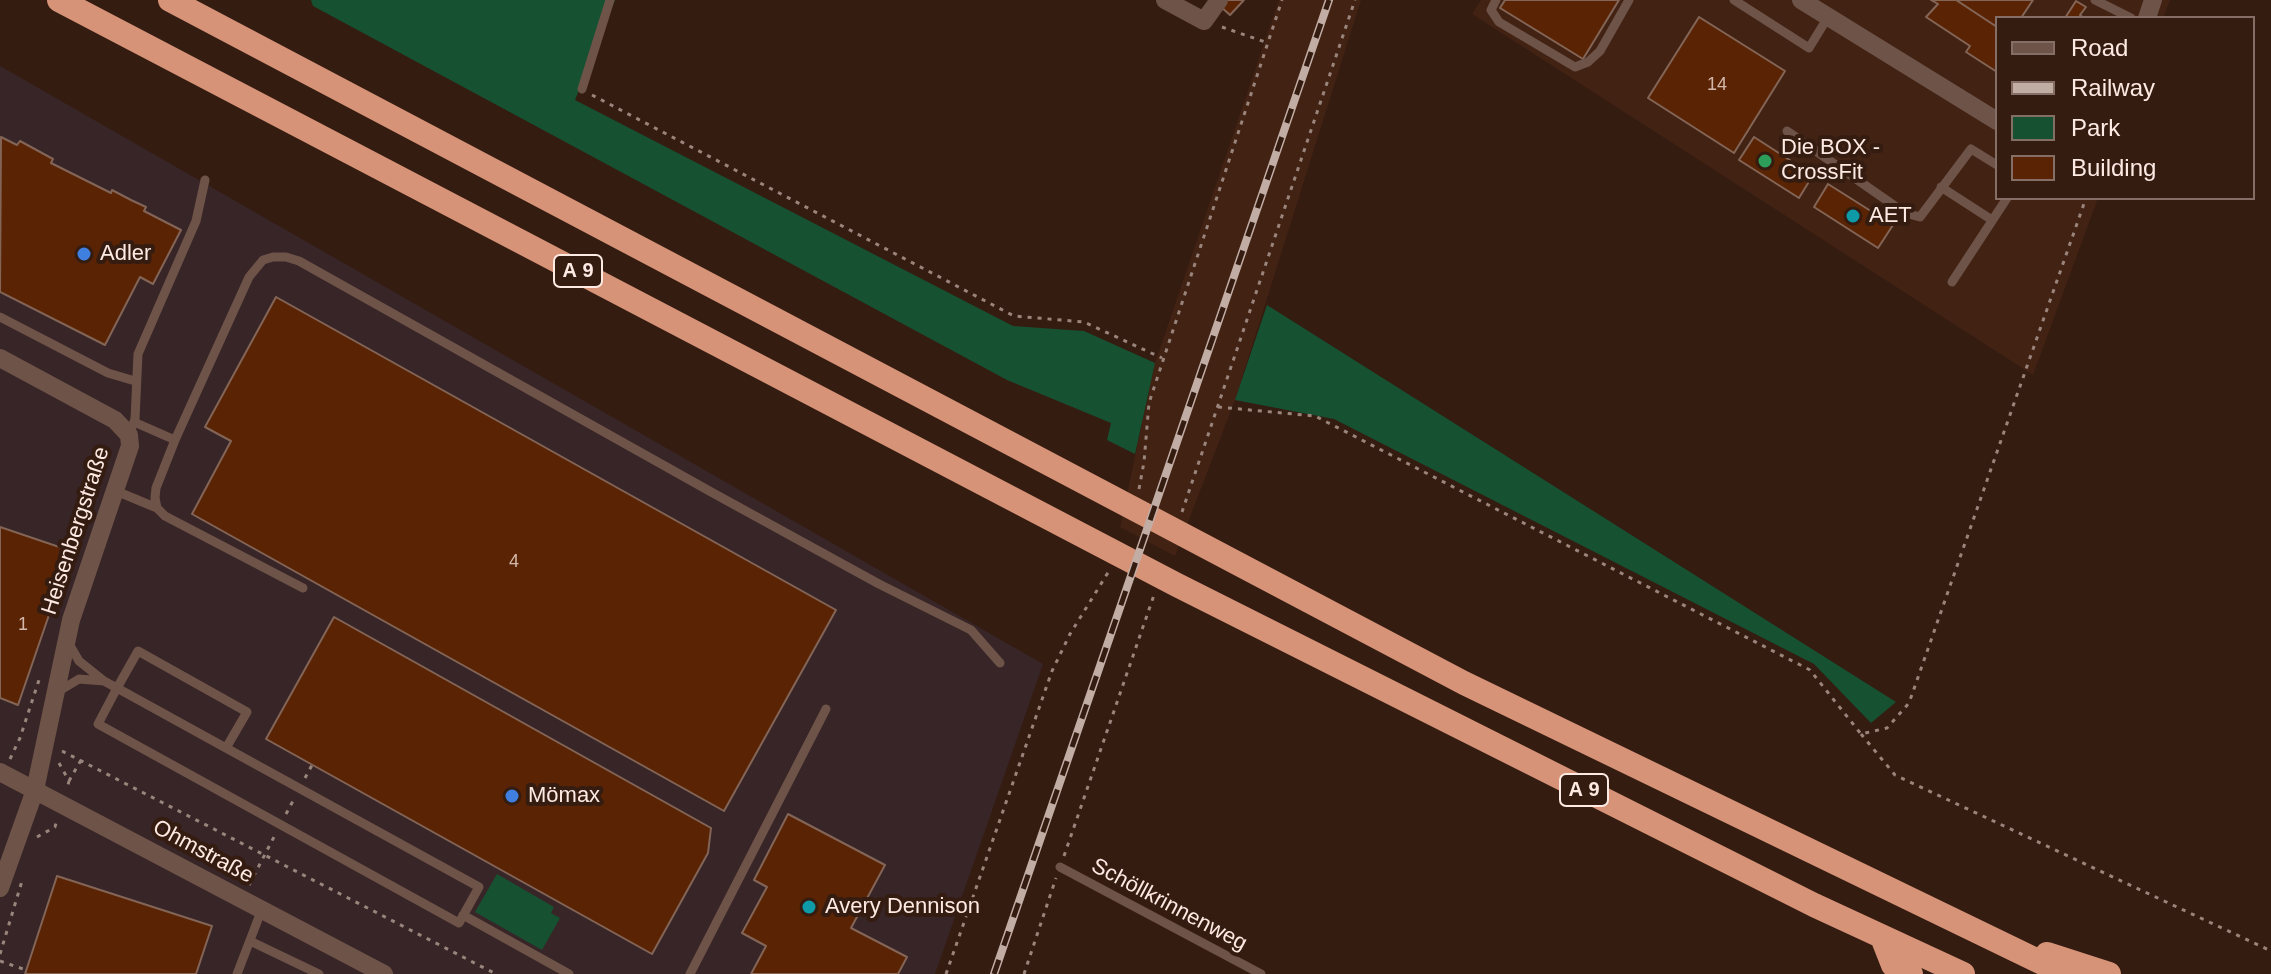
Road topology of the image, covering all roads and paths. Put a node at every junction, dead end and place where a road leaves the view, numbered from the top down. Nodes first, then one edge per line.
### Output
1 (59, 0) edge
2 (170, 0) edge
3 (610, 0) edge
4 (1165, 0) edge
5 (1219, 0) edge
6 (1355, 0) edge
7 (1496, 0) edge
8 (1629, 0) edge
9 (1734, 0) edge
10 (1801, 0) edge
11 (2095, 0) edge
12 (2127, 16) edge
13 (1828, 17) junction
14 (1204, 21) junction
15 (1268, 43) dead end
16 (582, 89) joint
17 (1995, 120) edge
18 (1787, 131) dead end
19 (1995, 164) edge
20 (205, 180) dead end
21 (1941, 187) junction
22 (2006, 200) edge
23 (2085, 200) edge
24 (1992, 220) junction
25 (1952, 282) dead end
26 (0, 317) edge
27 (0, 358) edge
28 (1163, 358) dead end
29 (135, 381) junction
30 (1218, 407) junction
31 (131, 429) junction
32 (175, 440) junction
33 (116, 491) junction
34 (157, 508) junction
35 (1182, 511) dead end
36 (1167, 585) junction
37 (303, 588) dead end
38 (66, 639) junction
39 (1000, 663) dead end
40 (104, 681) junction
41 (117, 688) junction
42 (53, 700) junction
43 (826, 709) dead end
44 (1861, 734) junction
45 (57, 748) dead end
46 (226, 748) junction
47 (81, 760) junction
48 (0, 772) edge
49 (69, 781) dead end
50 (35, 790) junction
51 (1060, 867) junction
52 (0, 888) edge
53 (262, 909) junction
54 (463, 915) junction
55 (1977, 931) junction
56 (1882, 937) junction
57 (250, 941) junction
58 (2271, 951) edge
59 (0, 961) edge
60 (26, 970) dead end
61 (237, 974) edge
62 (319, 974) edge
63 (384, 974) edge
64 (496, 974) edge
65 (569, 974) edge
66 (690, 974) edge
67 (1024, 974) edge
68 (1261, 974) edge
69 (1911, 974) edge
70 (1963, 974) edge
71 (2065, 974) edge
72 (2109, 974) edge

1 - 36 highway, A 9
2 - 55 highway, A 9
3 - 16 lane
4 - 14 street
5 - 14 street
6 - 30 path
7 - 8 lane
9 - 13 lane
10 - 13 street
11 - 12 lane
13 - 17 street
14 - 15 path
16 - 28 path
18 - 21 lane
19 - 21 lane
20 - 29 lane
21 - 24 lane
22 - 24 lane
23 - 44 path
24 - 25 lane
26 - 29 lane
27 - 31 street, Heisenbergstraße
29 - 31 lane
30 - 35 path
30 - 44 path
31 - 32 lane
31 - 33 street, Heisenbergstraße
32 - 34 lane
32 - 39 lane
33 - 34 lane
33 - 38 street, Heisenbergstraße
34 - 37 lane
36 - 51 path
36 - 56 highway, A 9
38 - 40 lane
38 - 42 street, Heisenbergstraße
40 - 41 lane
40 - 42 lane
41 - 46 lane
41 - 46 lane
41 - 54 lane
42 - 50 street, Heisenbergstraße
43 - 66 lane
44 - 58 path
45 - 47 path
46 - 54 lane
47 - 49 path
47 - 64 path
48 - 50 street, Ohmstraße
50 - 52 street, Heisenbergstraße
50 - 53 street, Ohmstraße
51 - 67 path
51 - 68 lane, Schöllkrinnenweg
53 - 57 lane
53 - 63 street, Ohmstraße
54 - 65 lane
55 - 71 highway, A 9
55 - 72 highway
56 - 69 highway
56 - 70 highway, A 9
57 - 61 lane
57 - 62 lane
59 - 60 path

